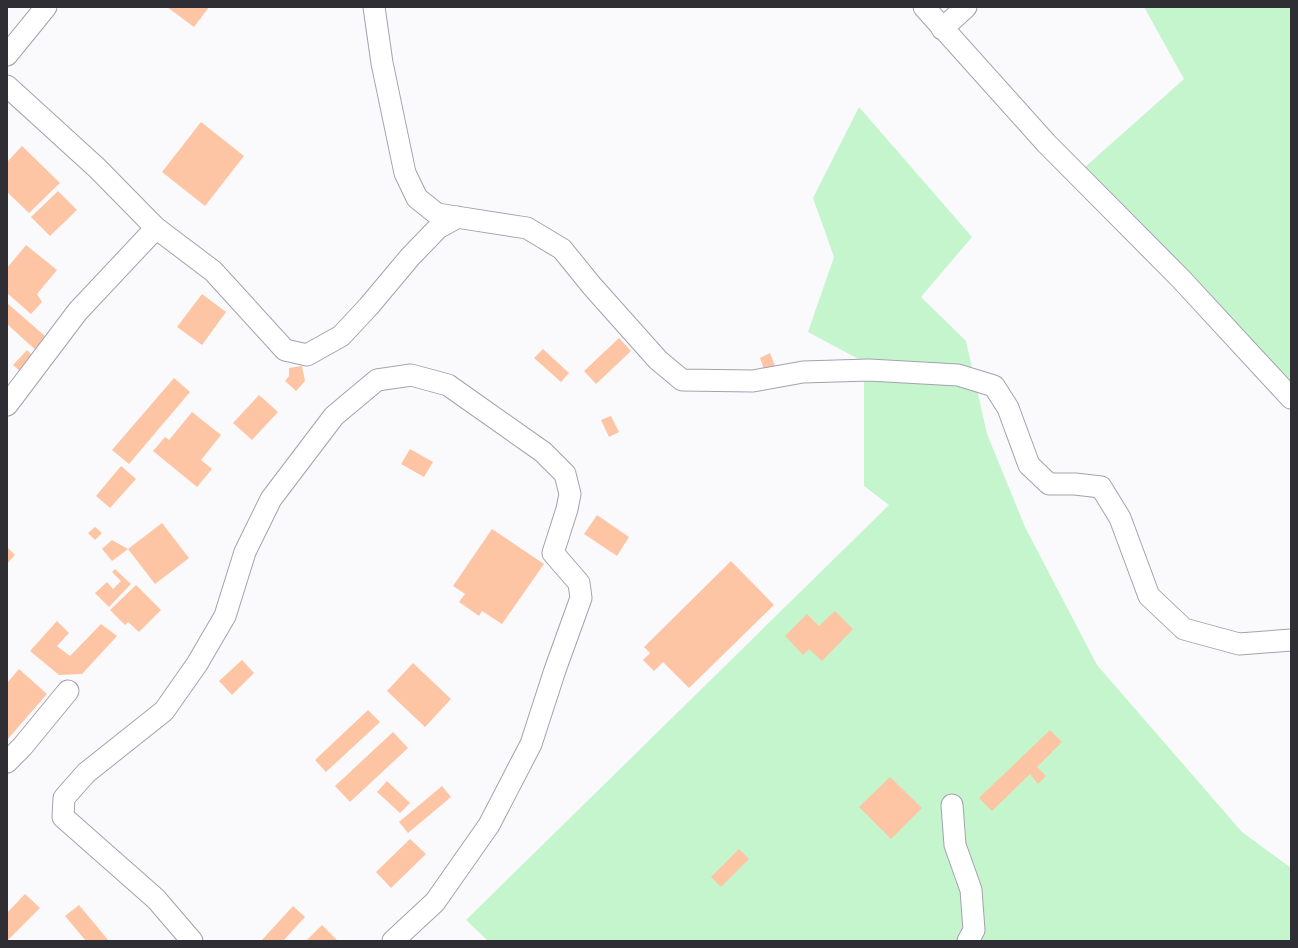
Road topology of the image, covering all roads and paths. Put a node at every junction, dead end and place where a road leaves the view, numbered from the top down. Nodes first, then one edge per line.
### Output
1 (46, 7) edge
2 (374, 7) edge
3 (924, 7) edge
4 (966, 7) edge
5 (942, 29) junction
6 (7, 55) edge
7 (7, 86) edge
8 (458, 217) junction
9 (156, 228) junction
10 (1291, 398) edge
11 (7, 405) edge
12 (1291, 640) edge
13 (68, 691) dead end
14 (7, 762) edge
15 (952, 805) dead end
16 (192, 941) edge
17 (394, 941) edge
18 (968, 941) edge

1 - 6 street
2 - 8 street
3 - 5 street
4 - 5 street
5 - 10 street
7 - 9 street
8 - 9 street
8 - 12 street
9 - 11 street
13 - 14 street
15 - 18 street
16 - 17 street

